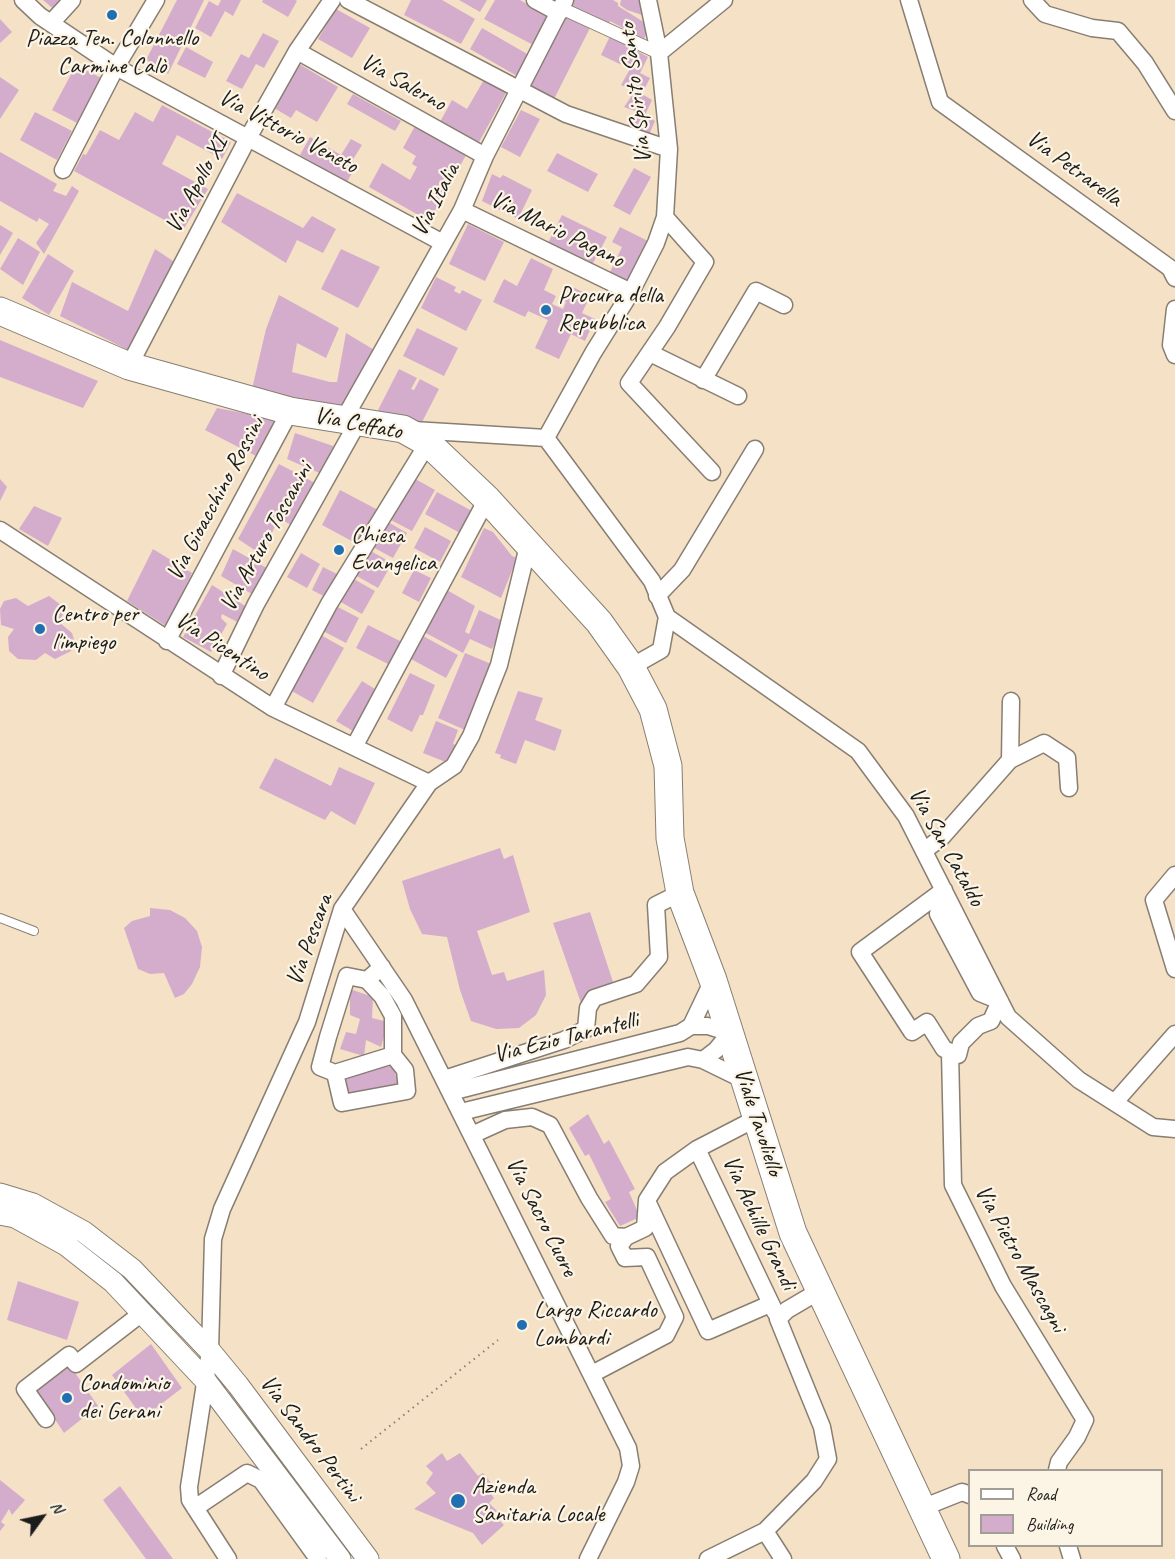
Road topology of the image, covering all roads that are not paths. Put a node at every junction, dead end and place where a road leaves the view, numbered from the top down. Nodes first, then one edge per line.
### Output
1 (23, 0) edge
2 (72, 0) edge
3 (156, 0) edge
4 (332, 0) edge
5 (348, 0) edge
6 (534, 0) edge
7 (648, 0) edge
8 (724, 0) edge
9 (909, 0) edge
10 (1032, 0) edge
11 (562, 7) edge
12 (51, 23) junction
13 (297, 51) junction
14 (659, 53) junction
15 (116, 67) junction
16 (518, 88) junction
17 (1175, 111) edge
18 (248, 138) junction
19 (669, 149) junction
20 (485, 156) junction
21 (63, 170) dead end
22 (462, 210) junction
23 (665, 217) junction
24 (443, 243) junction
25 (1175, 278) edge
26 (631, 292) junction
27 (784, 305) dead end
28 (1175, 309) edge
29 (0, 311) edge
30 (650, 353) junction
31 (1175, 355) edge
32 (129, 366) junction
33 (703, 380) junction
34 (738, 396) dead end
35 (290, 411) junction
36 (351, 420) junction
37 (403, 429) junction
38 (546, 438) junction
39 (428, 443) junction
40 (754, 449) dead end
41 (712, 472) dead end
42 (486, 499) junction
43 (0, 530) edge
44 (528, 546) junction
45 (657, 596) junction
46 (667, 617) junction
47 (167, 641) junction
48 (631, 667) junction
49 (221, 676) junction
50 (1011, 701) dead end
51 (273, 708) junction
52 (354, 747) junction
53 (1010, 760) junction
54 (429, 783) junction
55 (1069, 788) dead end
56 (924, 851) junction
57 (1175, 875) edge
58 (944, 890) junction
59 (680, 893) junction
60 (342, 909) junction
61 (0, 918) edge
62 (34, 932) dead end
63 (382, 967) junction
64 (1175, 969) edge
65 (367, 980) junction
66 (713, 980) junction
67 (1000, 1001) junction
68 (691, 1026) junction
69 (729, 1033) junction
70 (1175, 1034) edge
71 (950, 1052) junction
72 (393, 1055) junction
73 (703, 1060) junction
74 (405, 1070) junction
75 (335, 1073) junction
76 (444, 1078) junction
77 (744, 1080) junction
78 (1115, 1102) junction
79 (461, 1112) junction
80 (757, 1118) junction
81 (1175, 1129) edge
82 (472, 1135) junction
83 (697, 1149) junction
84 (0, 1194) edge
85 (646, 1200) junction
86 (0, 1214) edge
87 (21, 1221) junction
88 (0, 1226) edge
89 (626, 1237) junction
90 (821, 1290) junction
91 (774, 1311) junction
92 (142, 1313) junction
93 (210, 1351) junction
94 (592, 1374) junction
95 (205, 1380) junction
96 (46, 1419) dead end
97 (1057, 1469) edge
98 (968, 1495) edge
99 (195, 1508) junction
100 (922, 1508) junction
101 (765, 1531) junction
102 (228, 1559) edge
103 (318, 1559) edge
104 (340, 1559) edge
105 (368, 1559) edge
106 (588, 1559) edge
107 (708, 1559) edge
108 (783, 1559) edge
109 (946, 1559) edge

1 - 12 street, Via Vittorio Veneto
2 - 12 street
3 - 15 street
4 - 13 street, Via Apollo XI
5 - 16 street
6 - 11 street
7 - 14 street, Via Spirito Santo
8 - 14 street
9 - 25 street, Via Petrarella
10 - 17 street
11 - 14 street
11 - 16 street, Via Italia
12 - 15 street, Via Vittorio Veneto
13 - 18 street, Via Apollo XI
13 - 20 street, Via Salerno
14 - 19 street, Via Spirito Santo
15 - 18 street, Via Vittorio Veneto
15 - 21 street
16 - 19 street
16 - 20 street, Via Italia
18 - 24 street, Via Vittorio Veneto
18 - 32 street, Via Apollo XI
19 - 23 street, Via Spirito Santo
20 - 22 street, Via Italia
22 - 24 street, Via Italia
22 - 26 street, Via Mario Pagano
23 - 26 street, Via Spirito Santo
23 - 30 street
24 - 36 street, Via Italia
26 - 38 street, Via Spirito Santo
27 - 33 street
28 - 31 street
29 - 32 main road, Via Ceffato
30 - 33 street
30 - 41 street
32 - 35 main road, Via Ceffato
33 - 34 street
35 - 36 main road, Via Ceffato
35 - 47 street, Via Gioacchino Rossini
36 - 37 main road, Via Ceffato
36 - 49 street, Via Arturo Toscanini
37 - 38 street
37 - 39 main road, Via Ceffato
38 - 45 street
39 - 42 main road, Via Ceffato
39 - 51 street
40 - 45 street
42 - 44 main road, Via Ceffato
42 - 52 street
43 - 47 street, Via Picentino
44 - 48 main road, Via Ceffato
44 - 54 street, Via Pescara
45 - 46 street
46 - 48 street
46 - 56 street, Via San Cataldo
47 - 49 street, Via Picentino
48 - 59 main road, Viale Tavoliello
49 - 51 street, Via Picentino
50 - 53 street
51 - 52 street, Via Picentino
52 - 54 street, Via Picentino
53 - 55 street
53 - 56 street
54 - 60 street, Via Pescara
56 - 58 street, Via San Cataldo
57 - 64 street
58 - 67 street, Via San Cataldo
58 - 71 street
59 - 66 main road, Viale Tavoliello
59 - 76 street
60 - 63 street, Via Sacro Cuore
60 - 93 street, Via Pescara
61 - 62 lane
63 - 65 street
63 - 76 street, Via Sacro Cuore
65 - 72 street
65 - 75 street
66 - 68 street
66 - 69 main road, Viale Tavoliello
67 - 71 street
67 - 78 street, Via San Cataldo
68 - 69 street
68 - 76 street, Via Ezio Tarantelli
69 - 73 street
69 - 77 main road, Viale Tavoliello
70 - 78 street
71 - 97 street, Via Pietro Mascagni
72 - 74 street
72 - 75 street
73 - 77 street, Via Ezio Tarantelli
73 - 79 street, Via Ezio Tarantelli
74 - 75 street
74 - 76 street
76 - 79 street, Via Sacro Cuore
77 - 80 main road, Viale Tavoliello
78 - 81 street, Via San Cataldo
79 - 82 street, Via Sacro Cuore
80 - 83 street
80 - 90 main road, Viale Tavoliello
82 - 89 street
82 - 94 street, Via Sacro Cuore
83 - 85 street
83 - 91 street, Via Achille Grandi
84 - 93 street, Via Sandro Pertini
85 - 89 street
85 - 91 street
86 - 87 street, Via Sandro Pertini
87 - 88 street
87 - 92 street, Via Sandro Pertini
89 - 94 street
90 - 91 street
90 - 100 main road, Viale Tavoliello
91 - 101 street, Via Achille Grandi
92 - 95 street, Via Sandro Pertini
92 - 96 street
93 - 95 street, Via Pescara
93 - 105 street, Via Sandro Pertini
94 - 106 street, Via Sacro Cuore
95 - 99 street, Via Pescara
95 - 104 street, Via Sandro Pertini
98 - 100 street
99 - 102 street
99 - 103 street
100 - 109 main road, Viale Tavoliello
101 - 107 street
101 - 108 street

